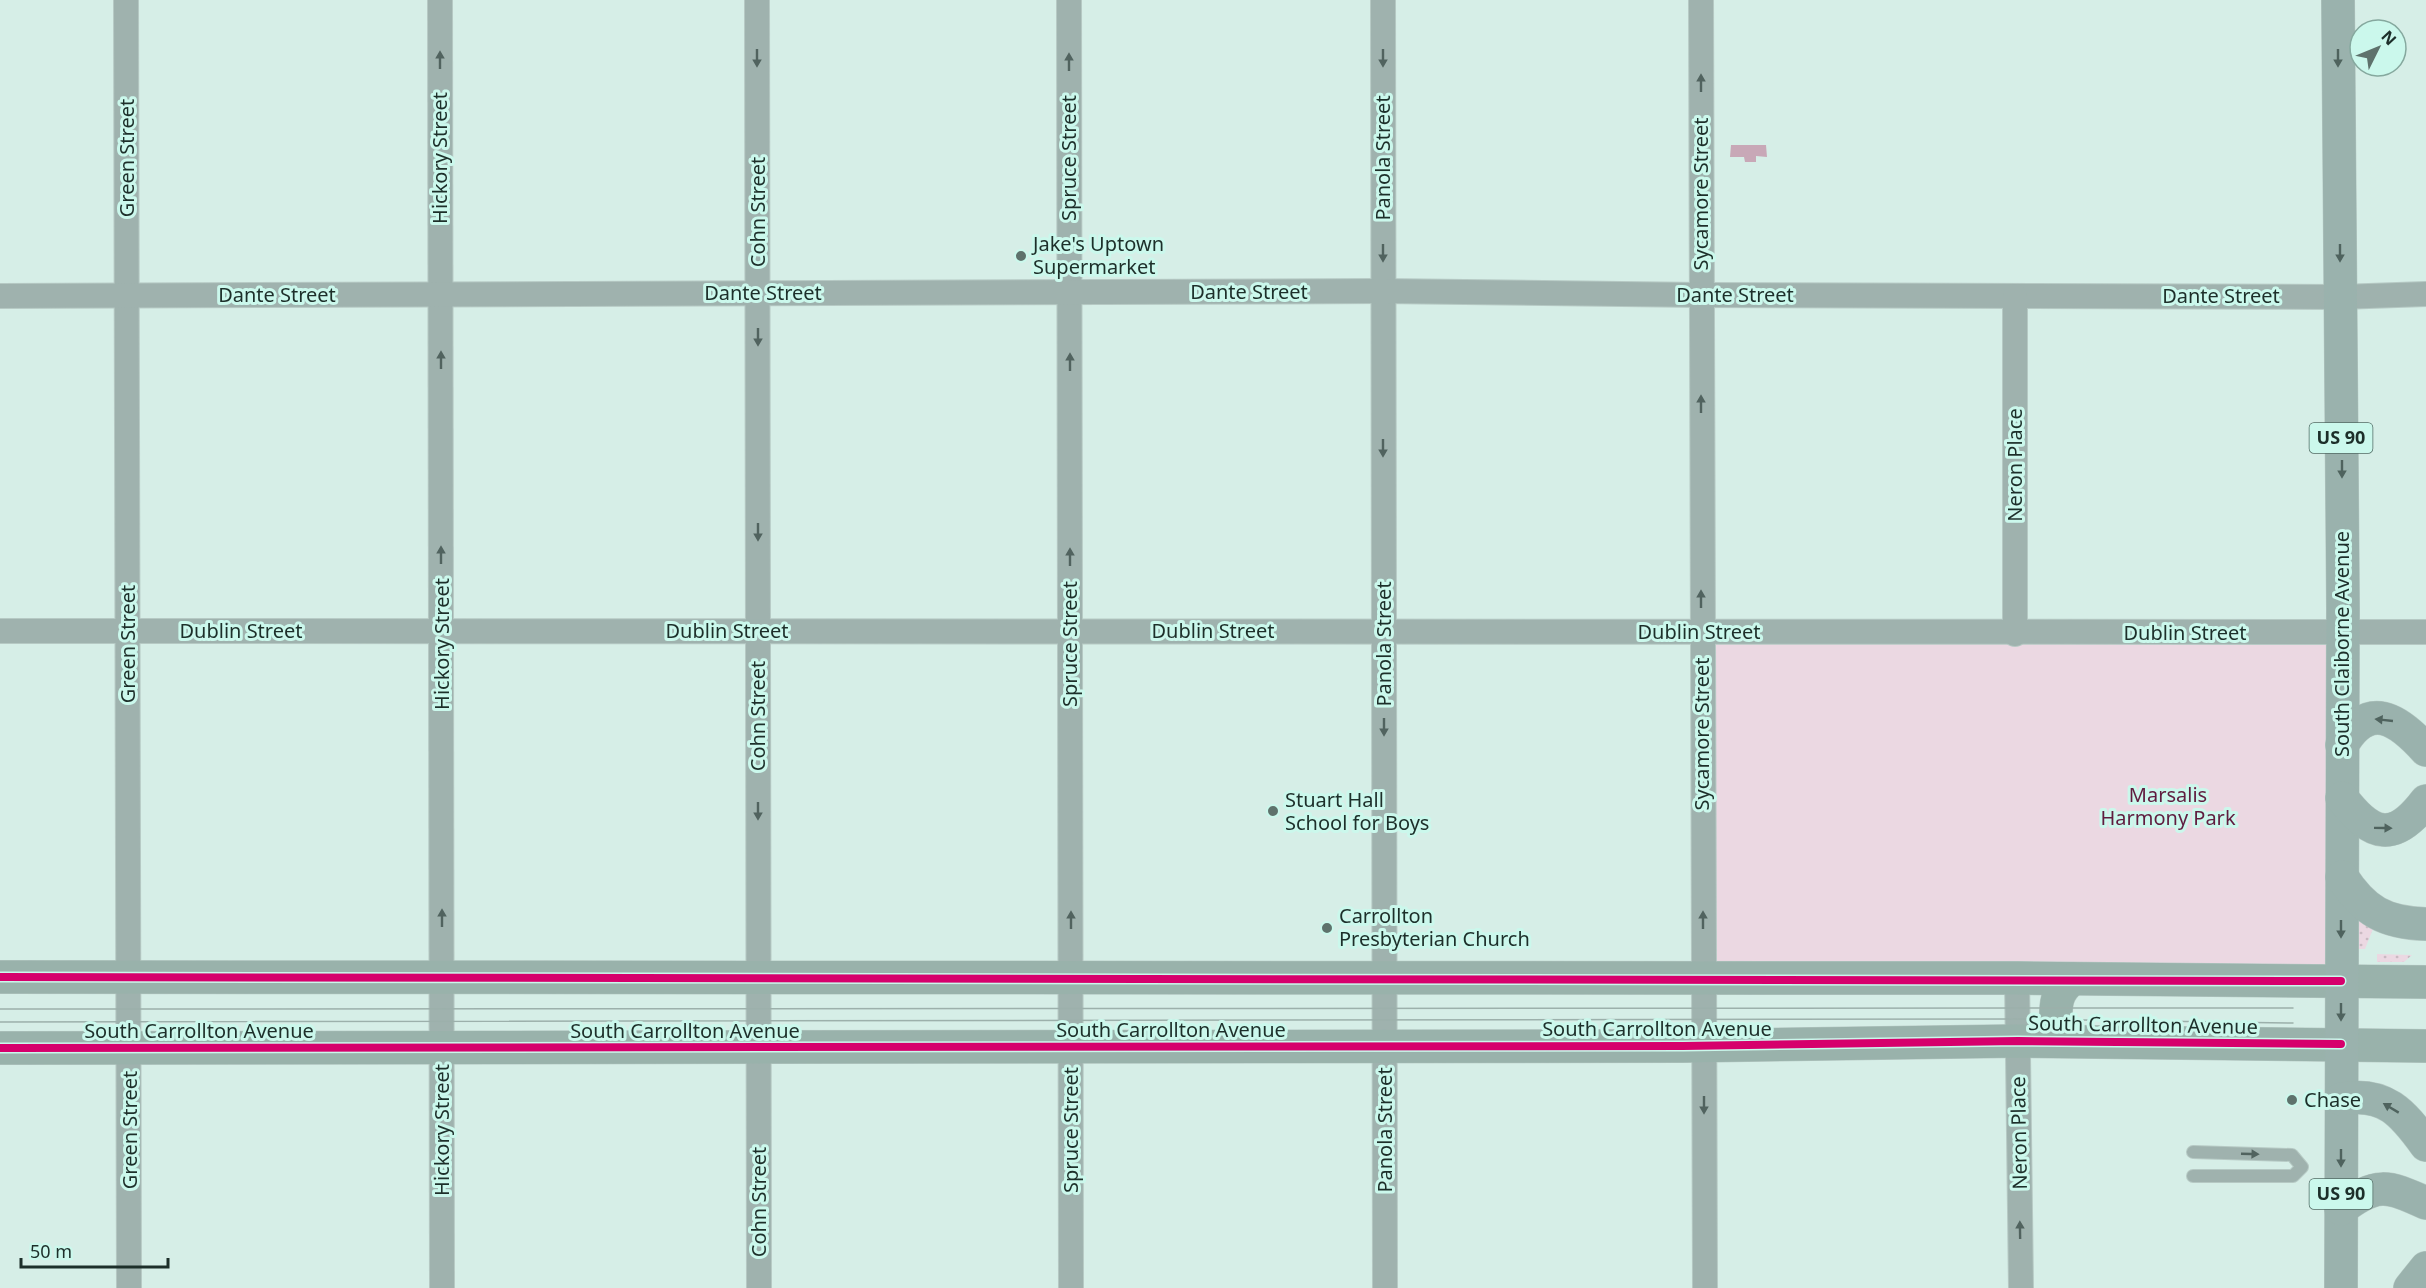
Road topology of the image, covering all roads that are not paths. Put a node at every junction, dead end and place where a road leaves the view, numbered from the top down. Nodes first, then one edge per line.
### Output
1 (126, 0) edge
2 (440, 0) edge
3 (757, 0) edge
4 (1069, 0) edge
5 (1383, 0) edge
6 (1701, 0) edge
7 (2338, 0) edge
8 (1383, 291) junction
9 (1070, 292) junction
10 (758, 293) junction
11 (441, 294) junction
12 (2426, 294) edge
13 (1700, 295) junction
14 (0, 296) edge
15 (127, 296) junction
16 (2014, 296) junction
17 (2340, 297) junction
18 (0, 631) edge
19 (128, 631) junction
20 (442, 631) junction
21 (758, 631) junction
22 (1071, 631) junction
23 (1701, 631) junction
24 (1383, 632) junction
25 (2426, 632) edge
26 (2343, 633) junction
27 (2015, 634) junction
28 (2342, 745) junction
29 (2426, 750) edge
30 (2342, 798) junction
31 (2426, 801) edge
32 (2342, 877) junction
33 (2426, 924) edge
34 (0, 976) edge
35 (129, 977) junction
36 (442, 977) junction
37 (758, 977) junction
38 (1071, 978) junction
39 (1386, 978) junction
40 (2017, 978) junction
41 (1703, 979) junction
42 (2073, 979) junction
43 (2341, 981) junction
44 (2426, 982) edge
45 (2018, 1041) junction
46 (2056, 1041) junction
47 (2341, 1044) junction
48 (1703, 1046) junction
49 (2426, 1046) edge
50 (0, 1047) edge
51 (130, 1047) junction
52 (442, 1047) junction
53 (759, 1047) junction
54 (1071, 1047) junction
55 (1385, 1047) junction
56 (2341, 1099) junction
57 (2426, 1145) edge
58 (2193, 1152) dead end
59 (2193, 1176) dead end
60 (2426, 1203) edge
61 (2341, 1209) junction
62 (2426, 1268) edge
63 (2347, 1282) edge
64 (129, 1288) edge
65 (442, 1288) edge
66 (759, 1288) edge
67 (1071, 1288) edge
68 (1385, 1288) edge
69 (1705, 1288) edge
70 (2020, 1288) edge
71 (2410, 1288) edge

1 - 15 street, Green Street
11 -> 2 street, Hickory Street
3 -> 10 street, Cohn Street
9 -> 4 street, Spruce Street
5 -> 8 street, Panola Street
13 -> 6 street, Sycamore Street
7 -> 17 main road, South Claiborne Avenue / US 90
8 - 9 street, Dante Street
8 - 13 street, Dante Street
8 -> 24 street, Panola Street
9 - 10 street, Dante Street
22 -> 9 street, Spruce Street
10 - 11 street, Dante Street
10 -> 21 street, Cohn Street
11 - 15 street, Dante Street
20 -> 11 street, Hickory Street
12 - 17 street, Dante Street
13 - 16 street, Dante Street
23 -> 13 street, Sycamore Street
14 - 15 street, Dante Street
15 - 19 street, Green Street
16 - 17 street, Dante Street
16 - 27 street, Neron Place
17 -> 26 main road, South Claiborne Avenue / US 90
18 - 19 street, Dublin Street
19 - 20 street, Dublin Street
19 - 35 street, Green Street
20 - 21 street, Dublin Street
36 -> 20 street, Hickory Street
21 - 22 street, Dublin Street
21 -> 37 street, Cohn Street
22 - 24 street, Dublin Street
38 -> 22 street, Spruce Street
23 - 24 street, Dublin Street
23 - 27 street, Dublin Street
41 -> 23 street, Sycamore Street
24 -> 39 street, Panola Street
25 - 26 street, Dublin Street
26 - 27 street, Dublin Street
26 - 28 main road, South Claiborne Avenue / US 90
29 -> 28 main road
28 - 30 main road, South Claiborne Avenue / US 90
30 -> 31 main road
30 - 32 main road, South Claiborne Avenue / US 90
32 - 33 main road
32 -> 43 main road, South Claiborne Avenue / US 90
34 - 35 main road
35 - 36 main road
35 - 51 street, Green Street
36 - 37 main road
36 - 52 street, Hickory Street
37 - 38 main road
37 - 53 street, Cohn Street
38 - 39 main road
38 - 54 street, Spruce Street
39 - 41 main road
39 - 55 street, Panola Street
40 - 41 main road
40 - 42 main road
40 - 45 street, Neron Place
41 - 48 street, Sycamore Street
42 - 43 main road
42 - 46 main road
43 - 44 main road
43 -> 47 main road, South Claiborne Avenue / US 90
45 - 46 main road, South Carrollton Avenue
45 - 48 main road, South Carrollton Avenue
70 -> 45 street, Neron Place
46 - 47 main road, South Carrollton Avenue
47 - 49 main road, South Carrollton Avenue
47 - 56 main road, South Claiborne Avenue / US 90
48 - 55 main road, South Carrollton Avenue
48 -> 69 street, Sycamore Street
50 - 51 main road, South Carrollton Avenue
51 - 52 main road, South Carrollton Avenue
51 - 64 street, Green Street
52 - 53 main road, South Carrollton Avenue
52 - 65 street, Hickory Street
53 - 54 main road, South Carrollton Avenue
53 - 66 street, Cohn Street
54 - 55 main road, South Carrollton Avenue
54 - 67 street, Spruce Street
55 - 68 street, Panola Street
57 -> 56 main road
56 -> 61 main road, South Claiborne Avenue / US 90
58 -> 59 lane
60 - 61 main road
61 - 63 main road, South Claiborne Avenue / US 90
62 - 71 main road

